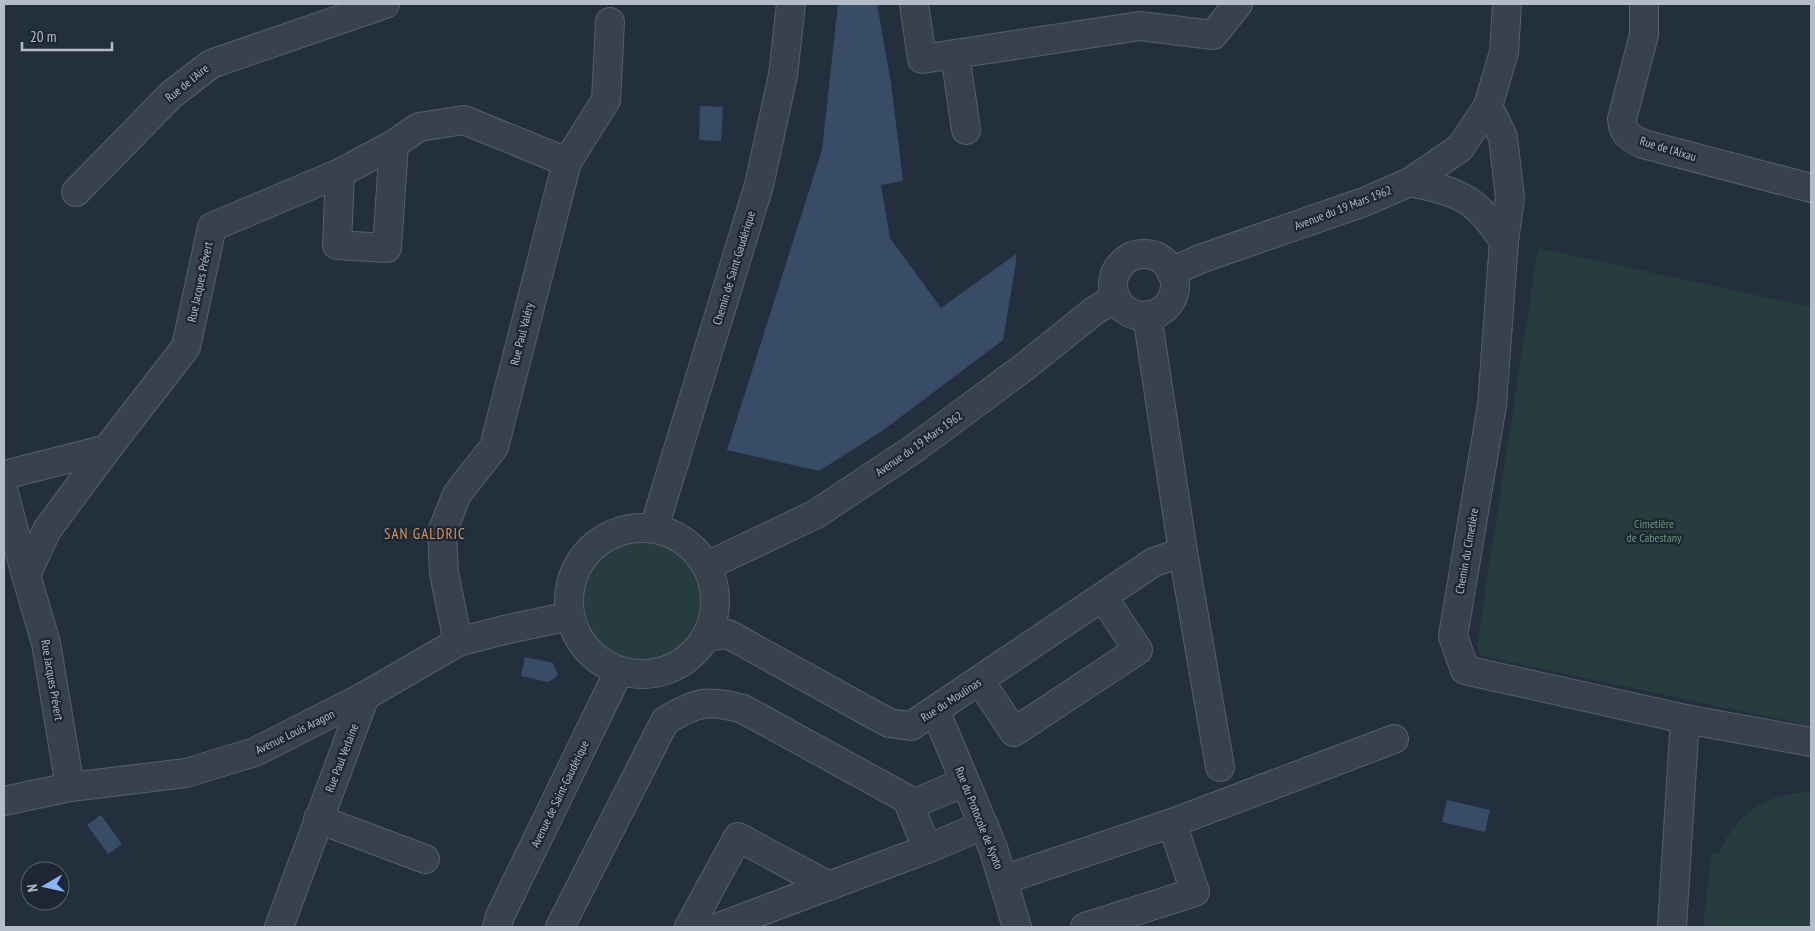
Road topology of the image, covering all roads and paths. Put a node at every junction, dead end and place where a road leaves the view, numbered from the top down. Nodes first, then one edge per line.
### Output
1 (385, 4) edge
2 (791, 4) edge
3 (914, 4) edge
4 (1238, 4) edge
5 (1507, 4) edge
6 (1644, 4) edge
7 (610, 22) dead end
8 (955, 54) junction
9 (1488, 106) junction
10 (966, 130) dead end
11 (394, 144) junction
12 (567, 162) junction
13 (340, 173) junction
14 (1410, 182) junction
15 (1811, 188) edge
16 (76, 192) dead end
17 (1504, 241) junction
18 (1172, 272) junction
19 (1116, 298) junction
20 (1147, 315) junction
21 (107, 449) junction
22 (4, 475) edge
23 (4, 493) edge
24 (654, 528) junction
25 (1183, 552) junction
26 (707, 566) junction
27 (26, 575) junction
28 (1103, 597) junction
29 (570, 616) junction
30 (706, 637) junction
31 (458, 642) junction
32 (619, 671) junction
33 (980, 681) junction
34 (365, 696) junction
35 (935, 710) junction
36 (1685, 719) junction
37 (1394, 740) dead end
38 (1811, 742) edge
39 (1220, 767) dead end
40 (966, 782) junction
41 (70, 787) junction
42 (4, 801) edge
43 (910, 805) junction
44 (318, 819) junction
45 (1172, 822) junction
46 (984, 826) junction
47 (927, 849) junction
48 (425, 860) dead end
49 (1003, 880) junction
50 (829, 886) junction
51 (495, 923) edge
52 (279, 927) edge
53 (560, 927) edge
54 (689, 927) edge
55 (719, 927) edge
56 (1017, 927) edge
57 (1086, 927) edge
58 (1672, 927) edge

1 - 16 street, Rue de l'Aire
2 - 24 street, Chemin de Saint-Gaudérique
3 - 8 street
4 - 8 street
5 - 9 street
6 - 15 street, Rue de l'Aixau
7 - 12 street, Rue Paul Valéry
8 - 10 street
9 - 14 street, Avenue du 19 Mars 1962
9 - 17 street, Chemin du Cimetière
11 - 12 street, Rue Jacques Prévert
11 - 13 street, Rue Jacques Prévert
11 - 13 street
12 - 31 street, Rue Paul Valéry
13 - 21 street, Rue Jacques Prévert
14 - 17 street
14 - 18 street, Avenue du 19 Mars 1962
17 - 36 street, Chemin du Cimetière
18 - 19 street
18 - 20 street
19 - 20 street
19 - 26 street, Avenue du 19 Mars 1962
20 - 25 street
21 - 22 street
21 - 27 street, Rue Jacques Prévert
23 - 27 street, Rue Jacques Prévert
24 - 26 street
24 - 29 street
25 - 28 street, Rue du Moulinas
25 - 39 street
26 - 30 street
27 - 41 street, Rue Jacques Prévert
28 - 33 street, Rue du Moulinas
28 - 33 street
29 - 31 street, Avenue Louis Aragon
29 - 32 street
30 - 32 street
30 - 35 street, Rue du Moulinas
31 - 34 street, Avenue Louis Aragon
32 - 51 street, Avenue de Saint-Gaudérique
33 - 35 street, Rue du Moulinas
34 - 41 street, Avenue Louis Aragon
34 - 44 street, Rue Paul Verlaine
35 - 40 street, Rue du Protocole de Kyoto
36 - 38 street
36 - 58 street
37 - 45 street
40 - 43 street
40 - 46 street, Rue du Protocole de Kyoto
41 - 42 street, Avenue Louis Aragon
43 - 47 street
43 - 53 street
44 - 48 street
44 - 52 street, Rue Paul Verlaine
45 - 49 street
45 - 57 street
46 - 47 street
46 - 49 street, Rue du Protocole de Kyoto
47 - 50 street
49 - 56 street, Rue du Protocole de Kyoto
50 - 54 street
50 - 55 street

